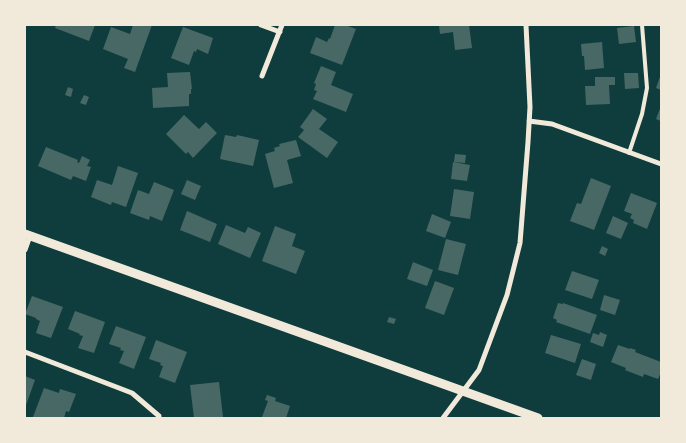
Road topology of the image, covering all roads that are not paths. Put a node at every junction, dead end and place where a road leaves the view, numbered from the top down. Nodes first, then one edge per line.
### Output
1 (261, 25) edge
2 (282, 25) edge
3 (526, 25) edge
4 (642, 25) edge
5 (280, 32) junction
6 (262, 76) dead end
7 (529, 121) junction
8 (629, 153) junction
9 (661, 164) edge
10 (28, 235) edge
11 (25, 250) edge
12 (25, 352) edge
13 (463, 391) junction
14 (159, 418) edge
15 (443, 418) edge
16 (538, 418) edge

1 - 5 street
2 - 5 street
3 - 7 street
4 - 8 lane
5 - 6 street
7 - 8 street
7 - 13 street
8 - 9 street
10 - 11 street
10 - 13 street
12 - 14 street
13 - 15 street
13 - 16 street

